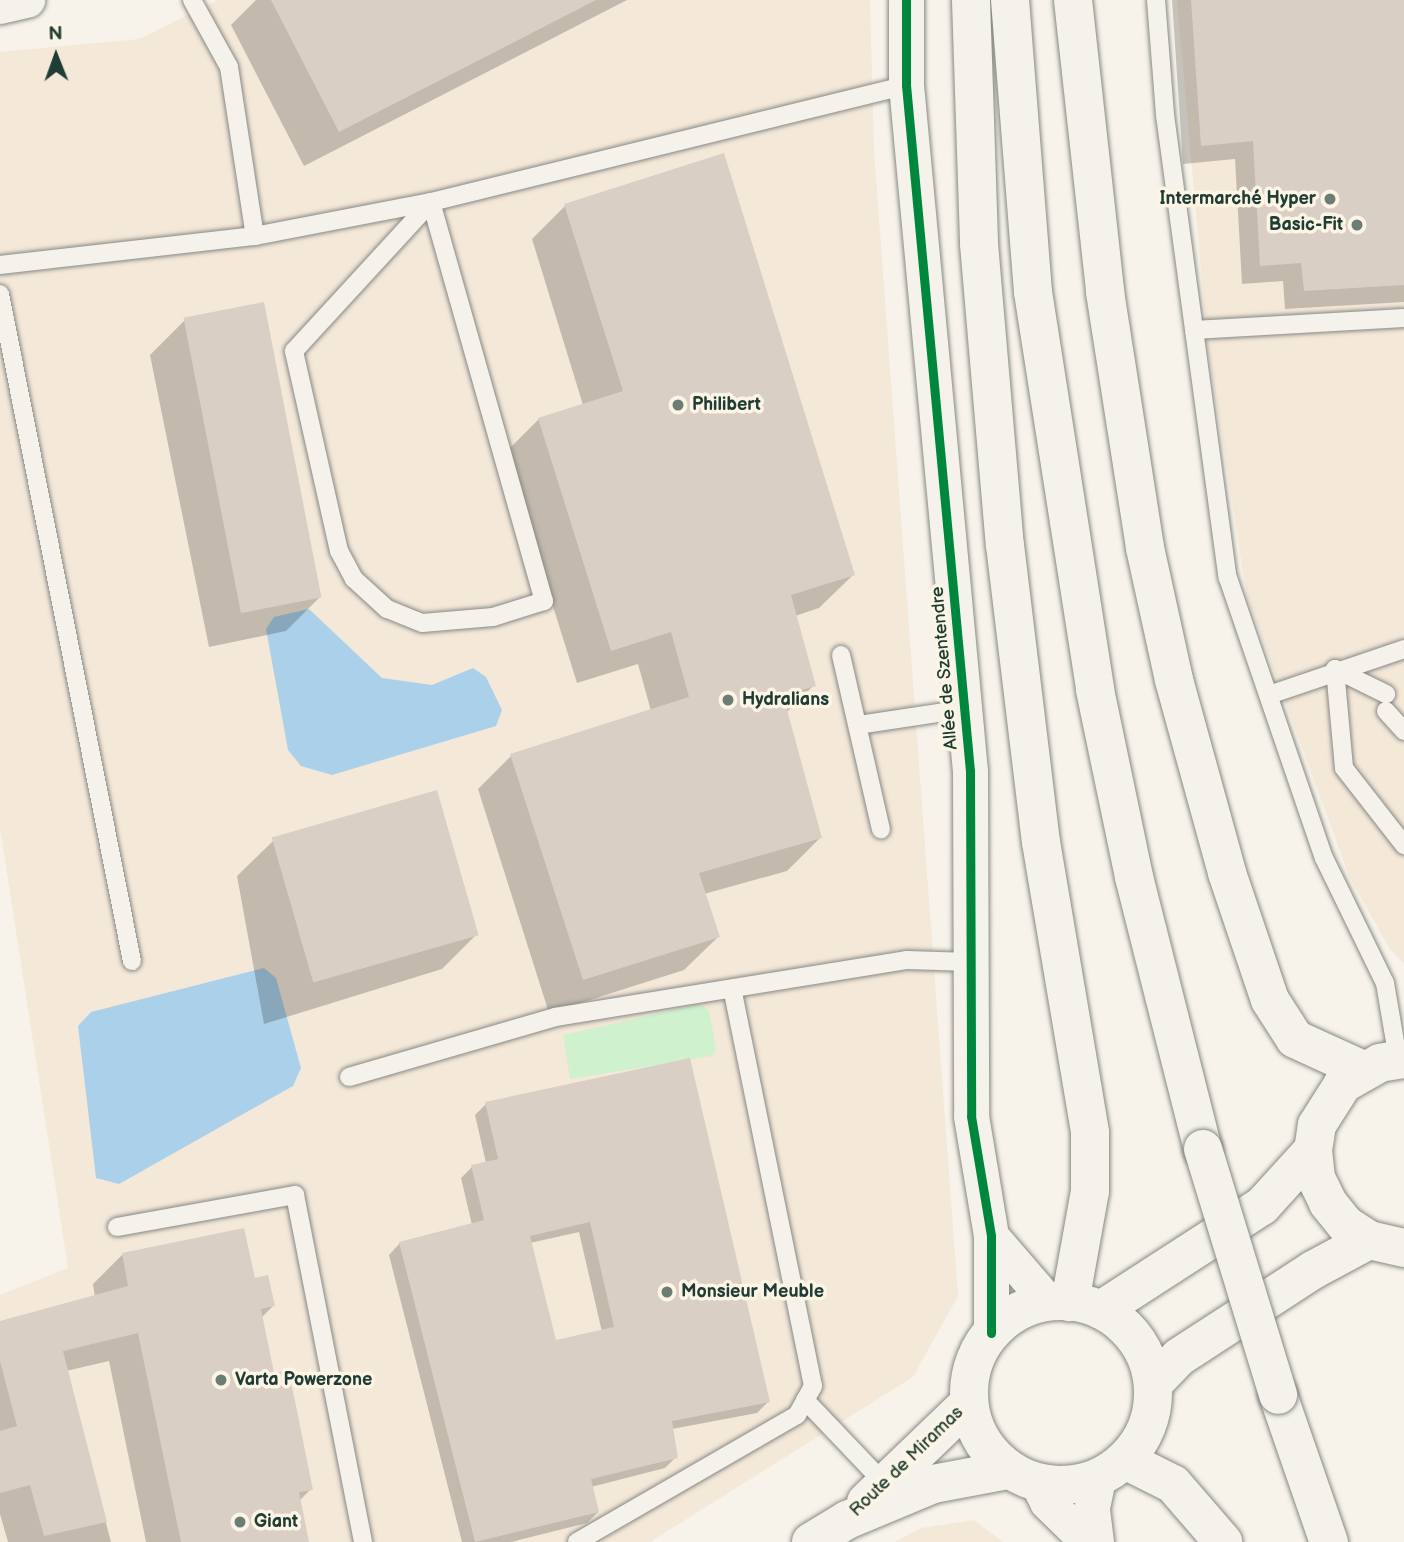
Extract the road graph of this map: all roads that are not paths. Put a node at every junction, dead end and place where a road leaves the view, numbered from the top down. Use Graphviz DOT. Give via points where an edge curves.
graph roads {
  1 [pos="27,0"];
  2 [pos="192,0"];
  3 [pos="906,0"];
  4 [pos="971,0"];
  5 [pos="1010,0"];
  6 [pos="1073,0"];
  7 [pos="1156,0"];
  8 [pos="0,6"];
  9 [pos="906,85"];
  10 [pos="431,202"];
  11 [pos="255,236"];
  12 [pos="0,265"];
  13 [pos="0,294"];
  14 [pos="1404,318"];
  15 [pos="1194,330"];
  16 [pos="1404,649"];
  17 [pos="841,655"];
  18 [pos="1335,669"];
  19 [pos="1269,695"];
  20 [pos="965,709"];
  21 [pos="858,725"];
  22 [pos="1404,731"];
  23 [pos="881,829"];
  24 [pos="1404,845"];
  25 [pos="132,961"];
  26 [pos="970,962"];
  27 [pos="732,989"];
  28 [pos="1388,1063"];
  29 [pos="349,1077"];
  30 [pos="1313,1150"];
  31 [pos="117,1227"];
  32 [pos="991,1236"];
  33 [pos="1387,1244"];
  34 [pos="1073,1305"];
  35 [pos="991,1333"];
  36 [pos="1153,1384"];
  37 [pos="805,1400"];
  38 [pos="969,1403"];
  39 [pos="1111,1469"];
  40 [pos="1022,1476"];
  41 [pos="885,1484"];
  42 [pos="847,1520"];
  43 [pos="363,1542"];
  44 [pos="577,1542"];
  45 [pos="811,1542"];
  46 [pos="1088,1542"];
  47 [pos="1096,1542"];
  48 [pos="1223,1542"];
  49 [pos="1329,1542"];
  1 -- 8 [label="street"];
  2 -- 11 [label="lane" via="229,67"];
  3 -- 9 [label="street, Allée de Szentendre"];
  4 -- 34 [label="main road" via="979,244 1005,545 1041,842 1090,1133 1090,1191"];
  5 -- 49 [label="main road, bridge" via="1033,292 1095,690 1140,903 1203,1149 1278,1395"];
  6 -- 28 [label="main road" via="1105,292 1145,548 1174,680 1227,873 1275,1009 1295,1039"];
  7 -- 15 [label="lane" via="1165,115"];
  9 -- 10 [label="lane"];
  9 -- 20 [label="street, Allée de Szentendre"];
  10 -- 10 [label="lane" via="294,351 339,551 354,579 387,609 422,623 493,617 544,601"];
  10 -- 11 [label="lane"];
  11 -- 12 [label="lane"];
  13 -- 25 [label="lane"];
  14 -- 15 [label="lane"];
  15 -- 19 [label="lane" via="1228,578"];
  16 -- 18 [label="lane"];
  17 -- 21 [label="lane"];
  18 -- 19 [label="lane"];
  18 -- 22 [label="lane" via="1386,703"];
  18 -- 24 [label="lane" via="1344,768"];
  19 -- 28 [label="lane" via="1324,858 1385,983"];
  20 -- 21 [label="lane"];
  20 -- 26 [label="street, Allée de Szentendre"];
  21 -- 23 [label="lane"];
  26 -- 27 [label="lane" via="907,960"];
  26 -- 32 [label="street, Allée de Szentendre" via="971,1116"];
  27 -- 29 [label="lane" via="555,1017"];
  27 -- 37 [label="lane" via="813,1386"];
  28 -- 30 [label="main road" via="1327,1104"];
  30 -- 33 [label="main road" via="1316,1178 1328,1203 1346,1225"];
  30 -- 34 [label="main road" via="1262,1206"];
  31 -- 43 [label="lane" via="295,1195"];
  32 -- 34 [label="street"];
  32 -- 35 [label="street, Allée de Szentendre"];
  33 -- 36 [label="main road" via="1313,1270 1179,1357"];
  34 -- 35 [label="main road" via="1007,1318"];
  34 -- 36 [label="main road" via="1139,1343"];
  35 -- 38 [label="main road" via="973,1366"];
  36 -- 39 [label="main road" via="1152,1412 1142,1438"];
  37 -- 41 [label="lane"];
  37 -- 44 [label="lane" via="797,1415"];
  38 -- 40 [label="main road" via="975,1429 989,1451"];
  38 -- 41 [label="main road, Route de Miramas"];
  39 -- 40 [label="main road" via="1068,1486"];
  39 -- 47 [label="street" via="1092,1507"];
  39 -- 48 [label="main road" via="1173,1484"];
  40 -- 42 [label="main road, Route de Miramas" via="933,1484"];
  40 -- 46 [label="street"];
  41 -- 42 [label="main road, Route de Miramas"];
  42 -- 45 [label="main road"];
}
